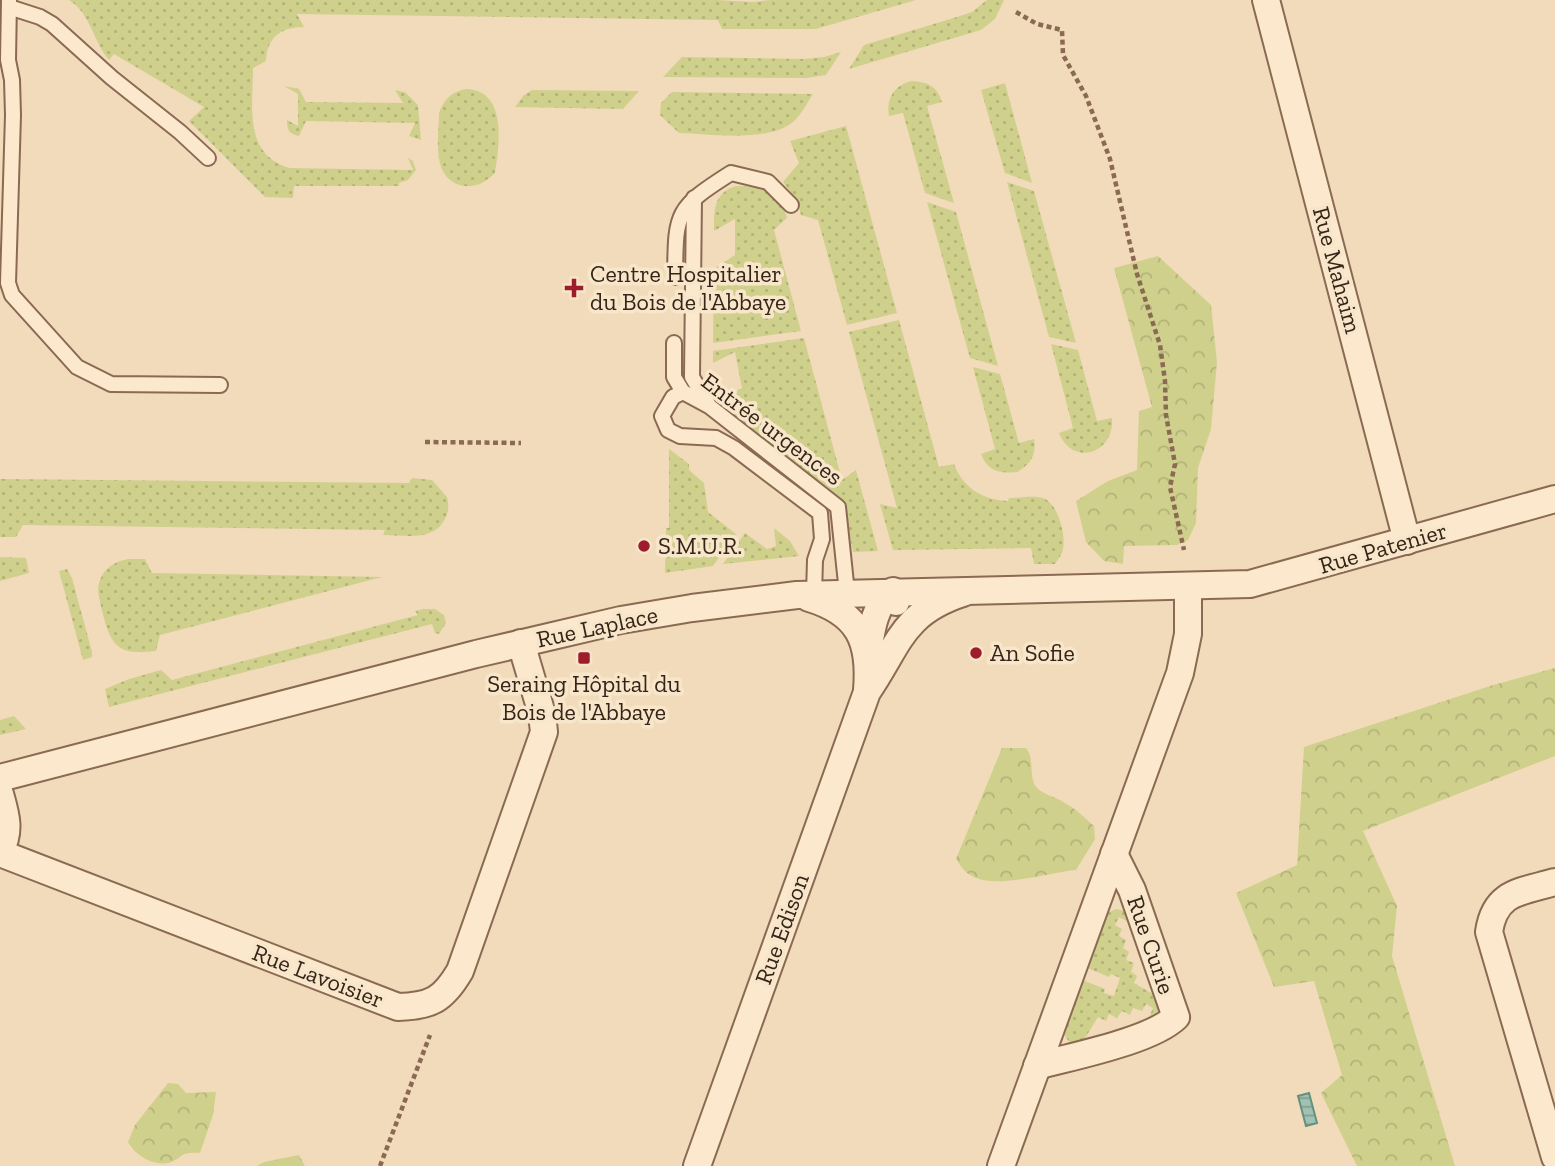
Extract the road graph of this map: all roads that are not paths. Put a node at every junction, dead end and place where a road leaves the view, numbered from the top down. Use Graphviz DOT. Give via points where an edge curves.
graph roads {
  1 [pos="1266,0"];
  2 [pos="9,4"];
  3 [pos="4,43"];
  4 [pos="208,158"];
  5 [pos="694,198"];
  6 [pos="791,205"];
  7 [pos="675,277"];
  8 [pos="674,343"];
  9 [pos="220,385"];
  10 [pos="683,392"];
  11 [pos="709,406"];
  12 [pos="1555,499"];
  13 [pos="1407,541"];
  14 [pos="1199,587"];
  15 [pos="976,589"];
  16 [pos="893,591"];
  17 [pos="847,593"];
  18 [pos="805,595"];
  19 [pos="521,643"];
  20 [pos="879,653"];
  21 [pos="0,778"];
  22 [pos="0,794"];
  23 [pos="0,852"];
  24 [pos="1114,854"];
  25 [pos="1555,882"];
  26 [pos="1037,1066"];
  27 [pos="1555,1157"];
  28 [pos="697,1166"];
  29 [pos="1001,1166"];
  1 -- 13 [label="street, Rue Mahaim"];
  2 -- 3 [label="lane"];
  2 -- 4 [label="lane" via="52,24"];
  3 -- 9 [label="lane" via="13,115 8,283 12,295 77,367 101,380 111,384"];
  5 -- 6 [label="lane" via="731,173 768,182"];
  5 -- 7 [label="lane" via="675,229"];
  5 -- 11 [label="lane" via="692,377"];
  8 -- 10 [label="lane, Entrée urgences" via="674,377"];
  10 -- 11 [label="lane, Entrée urgences"];
  10 -- 18 [label="lane" via="673,397 662,416 668,430 680,436 716,438 820,513 821,538"];
  11 -- 17 [label="lane, Entrée urgences" via="838,507"];
  12 -- 13 [label="street, Rue Patenier"];
  13 -- 14 [label="street, Rue Patenier" via="1273,580"];
  14 -- 15 [label="street, Rue Laplace"];
  14 -- 24 [label="street, Rue Curie" via="1180,673"];
  15 -- 16 [label="street, Rue Laplace"];
  15 -- 20 [label="street" via="923,613"];
  16 -- 17 [label="street, Rue Laplace"];
  16 -- 20 [label="street" via="874,620"];
  17 -- 18 [label="street, Rue Laplace"];
  18 -- 19 [label="street, Rue Laplace" via="621,620"];
  18 -- 20 [label="street, Rue Edison" via="850,619"];
  19 -- 21 [label="street, Rue Laplace"];
  19 -- 23 [label="street, Rue Lavoisier" via="544,732 460,971 436,1001 398,1007"];
  20 -- 28 [label="street, Rue Edison"];
  22 -- 23 [label="street" via="8,829"];
  24 -- 26 [label="street, Rue Curie"];
  24 -- 26 [label="street, Rue Curie" via="1132,890 1176,1017 1148,1034"];
  25 -- 27 [label="street" via="1503,899 1491,916 1489,932"];
  26 -- 29 [label="street, Rue Curie"];
}
